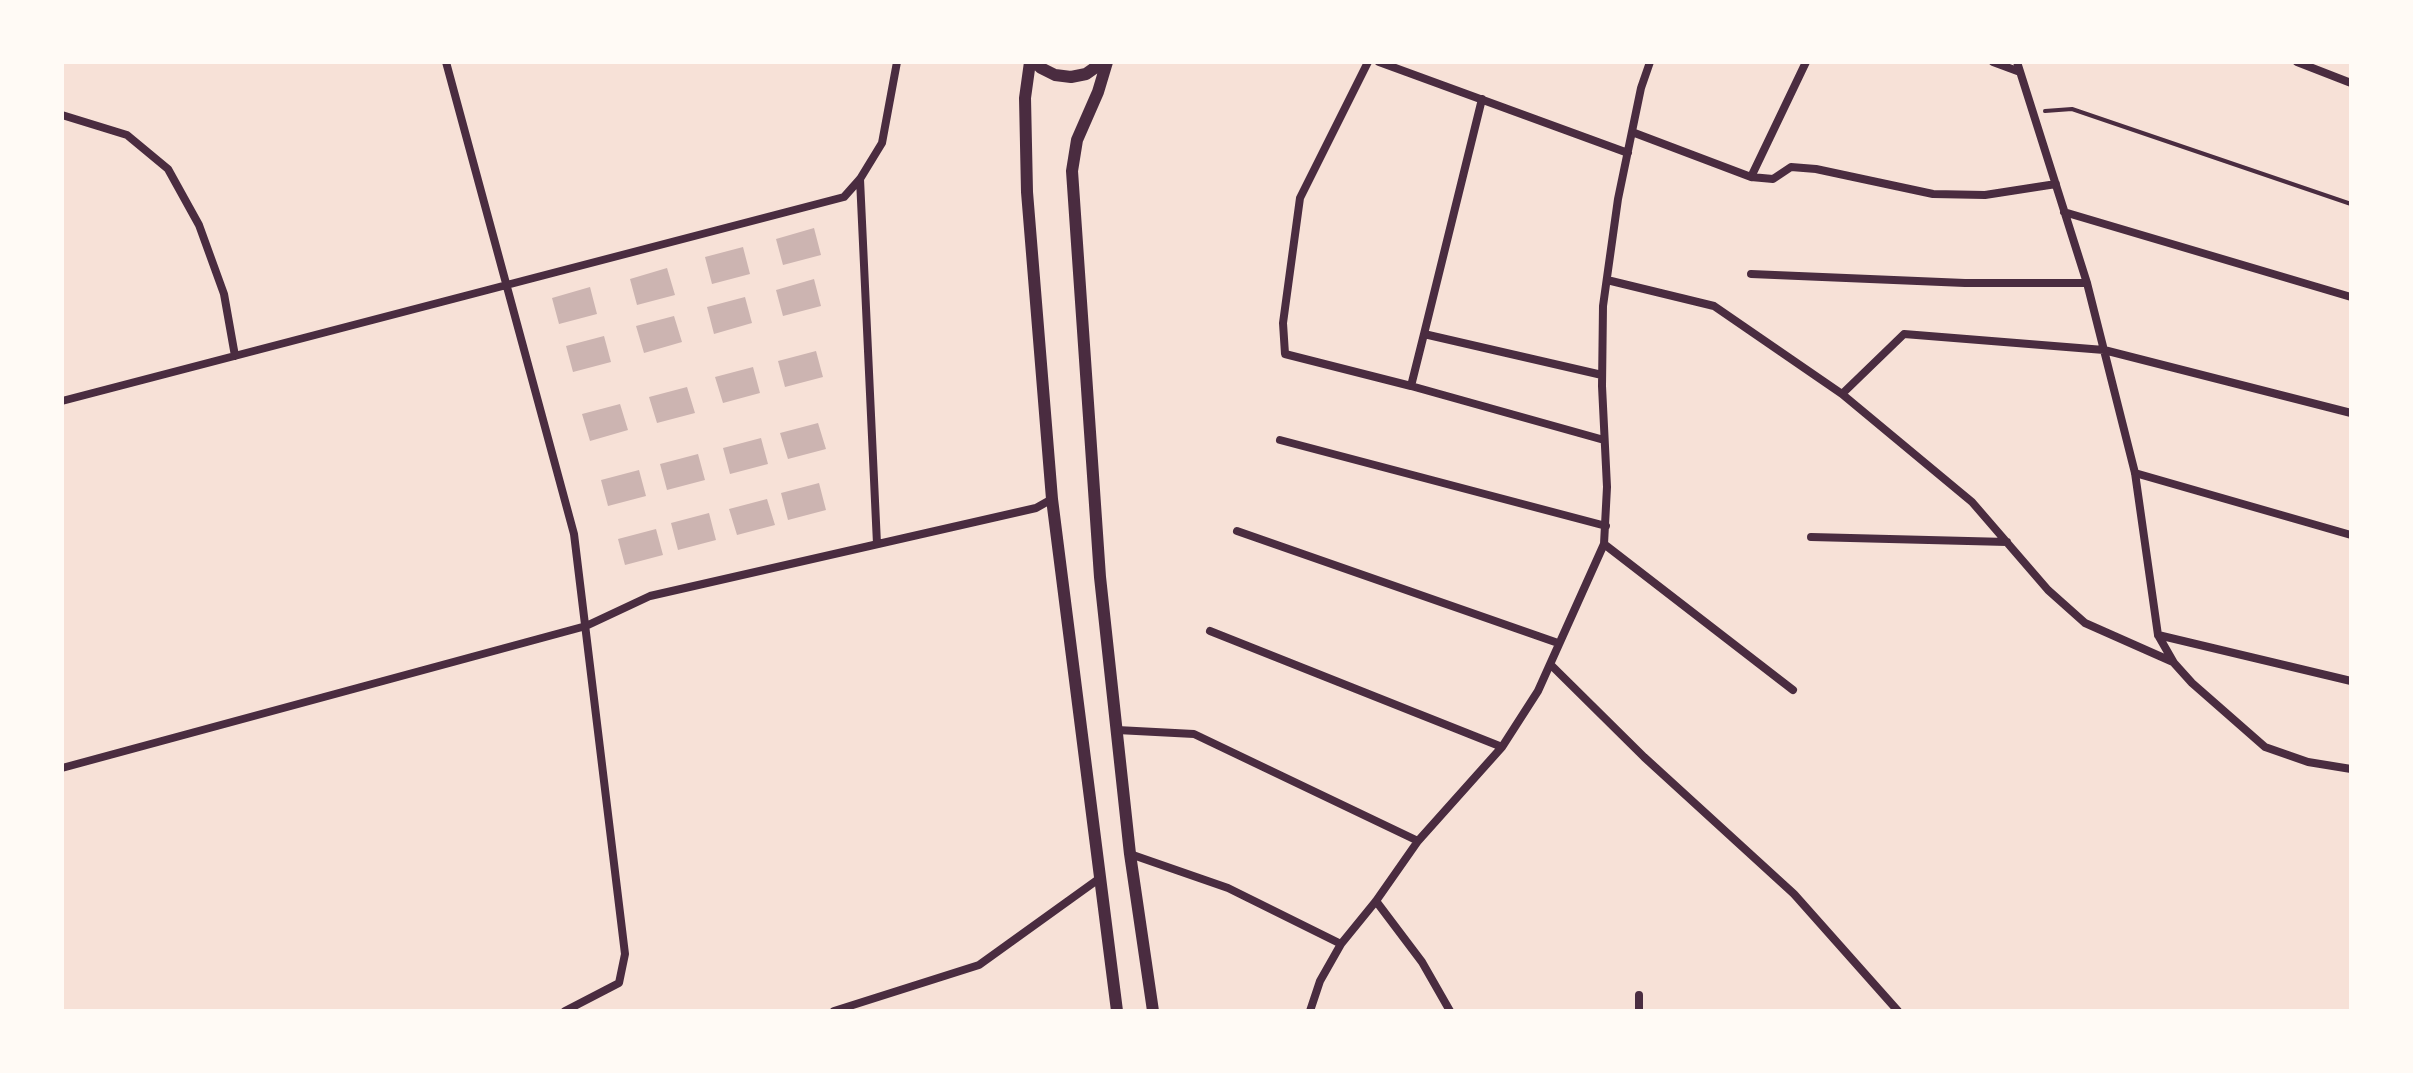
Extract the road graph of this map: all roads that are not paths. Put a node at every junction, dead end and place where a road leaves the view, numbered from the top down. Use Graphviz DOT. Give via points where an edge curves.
graph roads {
  1 [pos="446,62"];
  2 [pos="897,62"];
  3 [pos="1032,62"];
  4 [pos="1105,62"];
  5 [pos="1368,62"];
  6 [pos="1379,62"];
  7 [pos="1806,62"];
  8 [pos="1993,62"];
  9 [pos="2017,62"];
  10 [pos="2297,62"];
  11 [pos="1646,63"];
  12 [pos="2020,72"];
  13 [pos="2351,83"];
  14 [pos="1482,99"];
  15 [pos="62,115"];
  16 [pos="1632,132"];
  17 [pos="1628,153"];
  18 [pos="1751,177"];
  19 [pos="860,179"];
  20 [pos="2056,184"];
  21 [pos="2064,212"];
  22 [pos="1751,274"];
  23 [pos="1607,280"];
  24 [pos="2087,283"];
  25 [pos="505,285"];
  26 [pos="2351,297"];
  27 [pos="1424,334"];
  28 [pos="2104,350"];
  29 [pos="235,356"];
  30 [pos="1602,375"];
  31 [pos="1411,386"];
  32 [pos="1842,394"];
  33 [pos="62,401"];
  34 [pos="2351,413"];
  35 [pos="1280,440"];
  36 [pos="1604,440"];
  37 [pos="2135,473"];
  38 [pos="1052,499"];
  39 [pos="1606,526"];
  40 [pos="1237,531"];
  41 [pos="2351,535"];
  42 [pos="1811,537"];
  43 [pos="2007,542"];
  44 [pos="877,544"];
  45 [pos="1604,544"];
  46 [pos="586,626"];
  47 [pos="1210,631"];
  48 [pos="2158,635"];
  49 [pos="1558,643"];
  50 [pos="2174,663"];
  51 [pos="1551,665"];
  52 [pos="2351,681"];
  53 [pos="1793,690"];
  54 [pos="1117,730"];
  55 [pos="1502,747"];
  56 [pos="62,757"];
  57 [pos="63,768"];
  58 [pos="2351,769"];
  59 [pos="1418,841"];
  60 [pos="1130,854"];
  61 [pos="1100,878"];
  62 [pos="1376,901"];
  63 [pos="1341,944"];
  64 [pos="1639,995"];
  65 [pos="565,1011"];
  66 [pos="834,1011"];
  67 [pos="1117,1011"];
  68 [pos="1153,1011"];
  69 [pos="1310,1011"];
  70 [pos="1450,1011"];
  71 [pos="1639,1011"];
  72 [pos="1898,1011"];
  1 -- 25 [label="street"];
  2 -- 19 [label="street" via="882,143"];
  3 -- 4 [label="main road" via="1071,77"];
  3 -- 38 [label="main road" via="1025,98 1027,192"];
  4 -- 54 [label="main road" via="1077,140 1072,171 1100,577"];
  5 -- 31 [label="street" via="1300,198 1283,323 1285,354"];
  6 -- 14 [label="street"];
  7 -- 18 [label="street"];
  8 -- 12 [label="street"];
  9 -- 12 [label="street"];
  10 -- 13 [label="street"];
  11 -- 16 [label="street"];
  12 -- 20 [label="street"];
  14 -- 17 [label="street"];
  14 -- 27 [label="street"];
  15 -- 29 [label="street" via="127,135 168,169 199,225 219,280"];
  16 -- 17 [label="street"];
  16 -- 18 [label="street"];
  17 -- 23 [label="street"];
  18 -- 20 [label="street" via="1773,179 1791,167 1816,169 1933,194 1985,195"];
  19 -- 25 [label="street" via="844,197"];
  19 -- 44 [label="street"];
  20 -- 21 [label="street"];
  21 -- 24 [label="street"];
  21 -- 26 [label="street"];
  22 -- 24 [label="street"];
  23 -- 30 [label="street"];
  23 -- 32 [label="street" via="1714,306"];
  24 -- 28 [label="street"];
  25 -- 29 [label="street"];
  25 -- 46 [label="street" via="574,534"];
  27 -- 30 [label="street"];
  27 -- 31 [label="street"];
  28 -- 32 [label="street" via="1904,334"];
  28 -- 34 [label="street"];
  28 -- 37 [label="street"];
  29 -- 33 [label="street"];
  30 -- 36 [label="street"];
  31 -- 36 [label="street"];
  32 -- 43 [label="street" via="1972,502"];
  35 -- 39 [label="street"];
  36 -- 39 [label="street"];
  37 -- 41 [label="street"];
  37 -- 48 [label="street"];
  38 -- 44 [label="street" via="1036,508"];
  38 -- 61 [label="main road"];
  39 -- 45 [label="street"];
  40 -- 49 [label="street"];
  42 -- 43 [label="street"];
  43 -- 50 [label="street" via="2085,623"];
  44 -- 46 [label="street" via="650,596"];
  45 -- 49 [label="street"];
  45 -- 53 [label="street"];
  46 -- 57 [label="street"];
  46 -- 65 [label="street" via="625,954 619,983"];
  47 -- 55 [label="street"];
  48 -- 50 [label="street"];
  48 -- 52 [label="street"];
  49 -- 51 [label="street"];
  50 -- 58 [label="street" via="2265,747"];
  51 -- 55 [label="street"];
  51 -- 72 [label="street" via="1794,894"];
  54 -- 59 [label="street" via="1194,734"];
  54 -- 60 [label="main road"];
  55 -- 59 [label="street"];
  56 -- 57 [label="street"];
  59 -- 62 [label="street"];
  60 -- 63 [label="street" via="1228,888"];
  60 -- 68 [label="main road"];
  61 -- 66 [label="street" via="979,965"];
  61 -- 67 [label="main road"];
  62 -- 63 [label="street"];
  62 -- 70 [label="street" via="1422,962"];
  63 -- 69 [label="street"];
  64 -- 71 [label="street"];
}
